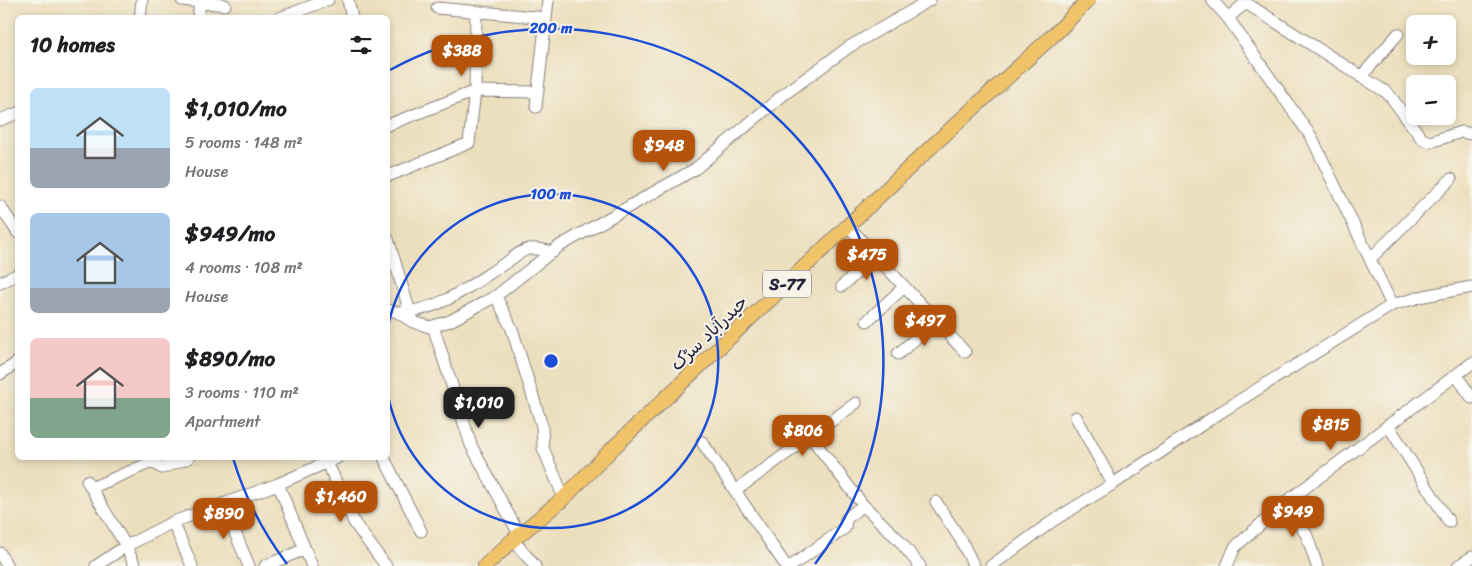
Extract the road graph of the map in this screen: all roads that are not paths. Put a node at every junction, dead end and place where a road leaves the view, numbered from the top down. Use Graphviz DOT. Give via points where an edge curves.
graph roads {
  1 [pos="142,0"];
  2 [pos="182,0"];
  3 [pos="328,0"];
  4 [pos="348,0"];
  5 [pos="548,0"];
  6 [pos="930,0"];
  7 [pos="1088,0"];
  8 [pos="1212,0"];
  9 [pos="200,2"];
  10 [pos="225,5"];
  11 [pos="437,8"];
  12 [pos="476,12"];
  13 [pos="140,15"];
  14 [pos="198,15"];
  15 [pos="287,15"];
  16 [pos="351,15"];
  17 [pos="546,18"];
  18 [pos="1228,18"];
  19 [pos="1398,34"];
  20 [pos="1361,77"];
  21 [pos="475,90"];
  22 [pos="538,92"];
  23 [pos="536,107"];
  24 [pos="15,114"];
  25 [pos="0,120"];
  26 [pos="390,123"];
  27 [pos="1472,134"];
  28 [pos="390,175"];
  29 [pos="1451,179"];
  30 [pos="0,206"];
  31 [pos="848,226"];
  32 [pos="15,228"];
  33 [pos="390,246"];
  34 [pos="553,252"];
  35 [pos="876,256"];
  36 [pos="1370,259"];
  37 [pos="15,276"];
  38 [pos="0,283"];
  39 [pos="842,286"];
  40 [pos="904,287"];
  41 [pos="1472,287"];
  42 [pos="496,296"];
  43 [pos="1392,305"];
  44 [pos="392,311"];
  45 [pos="411,317"];
  46 [pos="867,321"];
  47 [pos="936,321"];
  48 [pos="433,326"];
  49 [pos="965,352"];
  50 [pos="898,354"];
  51 [pos="1472,363"];
  52 [pos="15,364"];
  53 [pos="0,374"];
  54 [pos="1456,374"];
  55 [pos="1472,398"];
  56 [pos="856,403"];
  57 [pos="1076,417"];
  58 [pos="1388,425"];
  59 [pos="810,436"];
  60 [pos="702,442"];
  61 [pos="183,460"];
  62 [pos="332,460"];
  63 [pos="385,460"];
  64 [pos="278,484"];
  65 [pos="1113,484"];
  66 [pos="735,491"];
  67 [pos="564,498"];
  68 [pos="936,502"];
  69 [pos="1286,502"];
  70 [pos="223,504"];
  71 [pos="863,505"];
  72 [pos="173,522"];
  73 [pos="1449,522"];
  74 [pos="421,531"];
  75 [pos="516,537"];
  76 [pos="126,546"];
  77 [pos="305,549"];
  78 [pos="0,553"];
  79 [pos="1472,557"];
  80 [pos="7,566"];
  81 [pos="96,566"];
  82 [pos="135,566"];
  83 [pos="192,566"];
  84 [pos="249,566"];
  85 [pos="265,566"];
  86 [pos="312,566"];
  87 [pos="386,566"];
  88 [pos="486,566"];
  89 [pos="535,566"];
  90 [pos="786,566"];
  91 [pos="791,566"];
  92 [pos="920,566"];
  93 [pos="974,566"];
  94 [pos="991,566"];
  95 [pos="1227,566"];
  96 [pos="1317,566"];
  97 [pos="1458,566"];
  1 -- 13 [label="street"];
  2 -- 9 [label="street"];
  3 -- 15 [label="street"];
  4 -- 16 [label="street"];
  5 -- 17 [label="street"];
  6 -- 34 [label="street" via="827,63 783,95 695,169"];
  7 -- 31 [label="main road, حیدرآباد سڑک / S-77"];
  8 -- 18 [label="street"];
  9 -- 10 [label="street"];
  9 -- 14 [label="street"];
  11 -- 12 [label="street"];
  12 -- 17 [label="street"];
  12 -- 21 [label="street"];
  17 -- 22 [label="street"];
  18 -- 20 [label="street" via="1243,5 1249,5"];
  18 -- 36 [label="street" via="1312,138"];
  19 -- 20 [label="street"];
  20 -- 27 [label="street" via="1391,97 1422,140 1430,142 1461,132"];
  21 -- 22 [label="street"];
  21 -- 26 [label="street"];
  21 -- 28 [label="street" via="469,143"];
  22 -- 23 [label="street"];
  24 -- 25 [label="street"];
  29 -- 36 [label="street"];
  30 -- 32 [label="street"];
  31 -- 35 [label="street"];
  31 -- 67 [label="main road, حیدرآباد سڑک / S-77"];
  33 -- 45 [label="street"];
  34 -- 42 [label="street"];
  34 -- 45 [label="street" via="528,249 468,288"];
  35 -- 39 [label="street"];
  35 -- 40 [label="street"];
  36 -- 43 [label="street"];
  37 -- 38 [label="street"];
  40 -- 46 [label="street"];
  40 -- 47 [label="street"];
  41 -- 43 [label="street"];
  42 -- 48 [label="street" via="450,321"];
  42 -- 67 [label="street" via="512,329 542,426 544,448"];
  43 -- 65 [label="street"];
  44 -- 45 [label="street"];
  45 -- 48 [label="street"];
  47 -- 49 [label="street"];
  47 -- 50 [label="street"];
  48 -- 75 [label="street" via="471,445"];
  51 -- 54 [label="street"];
  52 -- 53 [label="street"];
  54 -- 55 [label="street"];
  54 -- 58 [label="street"];
  56 -- 59 [label="street"];
  57 -- 65 [label="street"];
  58 -- 69 [label="street"];
  58 -- 73 [label="street"];
  59 -- 66 [label="street"];
  59 -- 71 [label="street"];
  60 -- 66 [label="street"];
  61 -- 76 [label="street" via="162,468 152,462 89,485"];
  62 -- 64 [label="street"];
  62 -- 87 [label="street" via="355,524"];
  63 -- 74 [label="street"];
  64 -- 70 [label="street"];
  64 -- 77 [label="street"];
  65 -- 94 [label="street" via="1054,520"];
  66 -- 90 [label="street"];
  67 -- 75 [label="main road, حیدرآباد سڑک / S-77"];
  68 -- 93 [label="street"];
  69 -- 95 [label="street" via="1235,547"];
  69 -- 96 [label="street" via="1307,536"];
  70 -- 72 [label="street"];
  70 -- 84 [label="street"];
  71 -- 91 [label="street" via="846,519 845,528"];
  71 -- 92 [label="street"];
  72 -- 76 [label="street"];
  72 -- 83 [label="street"];
  75 -- 88 [label="main road, حیدرآباد سڑک / S-77"];
  75 -- 89 [label="street"];
  76 -- 81 [label="street"];
  76 -- 82 [label="street"];
  77 -- 85 [label="street"];
  77 -- 86 [label="street"];
  78 -- 80 [label="street"];
  79 -- 97 [label="street"];
}
